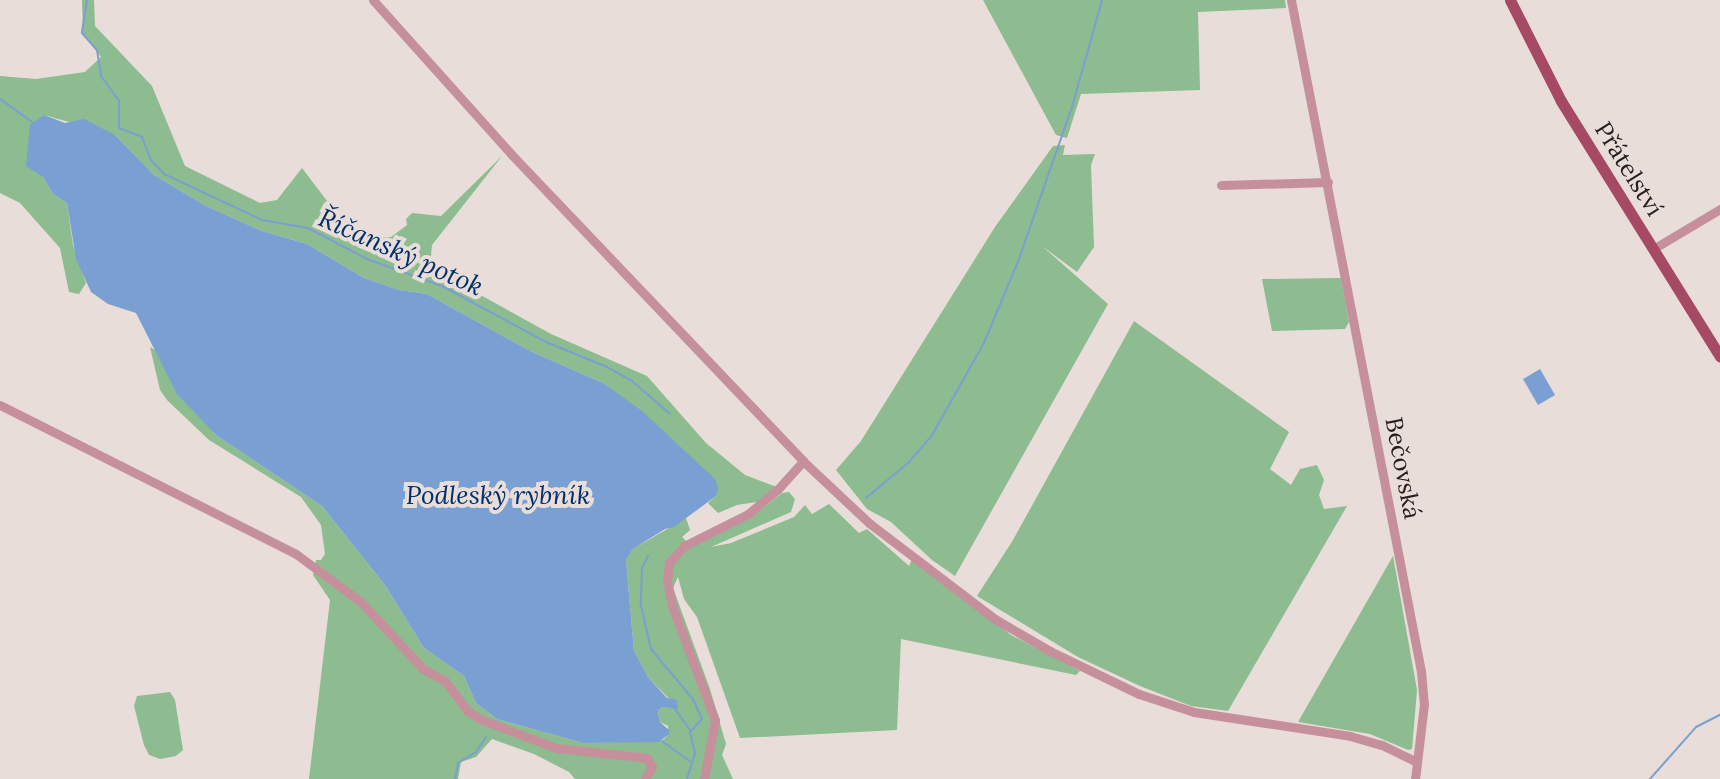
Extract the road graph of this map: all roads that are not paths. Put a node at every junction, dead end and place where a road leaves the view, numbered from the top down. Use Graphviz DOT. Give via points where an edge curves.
graph roads {
  1 [pos="373,0"];
  2 [pos="1291,0"];
  3 [pos="1510,0"];
  4 [pos="1328,182"];
  5 [pos="1221,185"];
  6 [pos="1720,209"];
  7 [pos="1653,249"];
  8 [pos="1720,356"];
  9 [pos="0,405"];
  10 [pos="803,461"];
  11 [pos="1417,762"];
  12 [pos="645,779"];
  13 [pos="704,779"];
  14 [pos="1415,779"];
  1 -- 10 [label="street" via="512,155"];
  2 -- 4 [label="street, Bečovská"];
  3 -- 7 [label="main road, Přátelství" via="1561,101"];
  4 -- 5 [label="street"];
  4 -- 11 [label="street, Bečovská" via="1421,671 1424,704"];
  6 -- 7 [label="street"];
  7 -- 8 [label="main road, Přátelství"];
  9 -- 12 [label="street" via="296,554 361,602 423,669 452,687 480,719 556,748 647,758 652,767"];
  10 -- 11 [label="street" via="869,523 995,619 1050,651 1139,694 1194,712 1350,736"];
  10 -- 13 [label="street" via="748,514 684,546 669,563 673,609 715,720"];
  11 -- 14 [label="street, Bečovská"];
}
